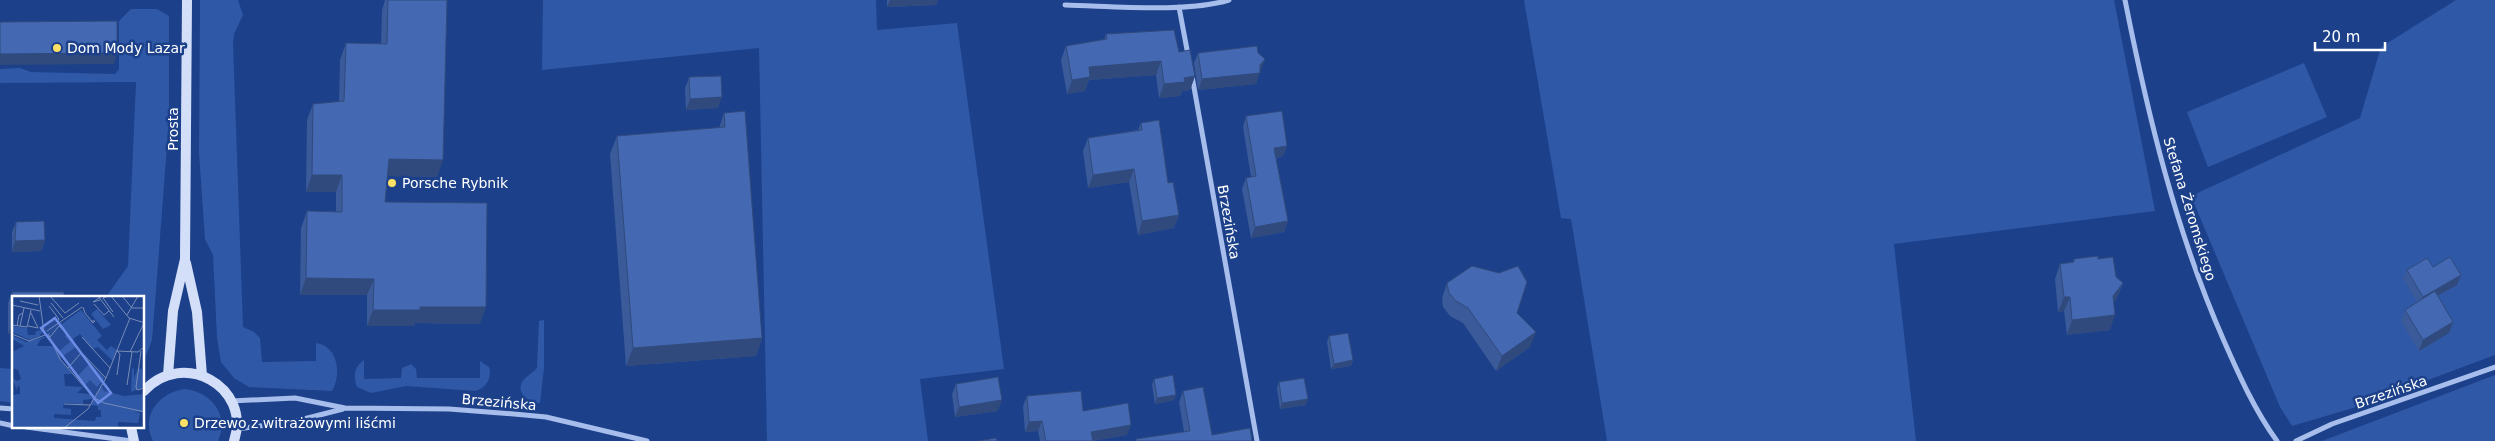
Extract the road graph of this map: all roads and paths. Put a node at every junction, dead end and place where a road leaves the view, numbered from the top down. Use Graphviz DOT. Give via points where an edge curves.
graph roads {
  1 [pos="187,0"];
  2 [pos="1229,0"];
  3 [pos="2124,0"];
  4 [pos="1065,5"];
  5 [pos="1179,7"];
  6 [pos="185,259"];
  7 [pos="2495,367"];
  8 [pos="168,375"];
  9 [pos="202,376"];
  10 [pos="145,390"];
  11 [pos="231,401"];
  12 [pos="346,408"];
  13 [pos="34,428"];
  14 [pos="131,428"];
  15 [pos="236,429"];
  16 [pos="133,441"];
  17 [pos="234,441"];
  18 [pos="647,441"];
  19 [pos="1256,441"];
  20 [pos="2277,441"];
  21 [pos="2296,441"];
  1 -- 6 [label="main road, Prosta"];
  2 -- 5 [label="street"];
  3 -- 20 [label="street, Stefana Żeromskiego" via="2143,94 2193,266 2231,356 2267,428"];
  4 -- 5 [label="street"];
  5 -- 19 [label="street, Brzezińska"];
  6 -- 8 [label="main road, Prosta" via="173,311"];
  6 -- 9 [label="main road, Prosta" via="197,312"];
  7 -- 21 [label="street, Brzezińska" via="2332,424"];
  8 -- 9 [label="main road" via="185,372"];
  8 -- 10 [label="main road" via="154,381"];
  9 -- 11 [label="main road" via="222,388"];
  11 -- 12 [label="street, Brzezińska" via="295,398"];
  11 -- 15 [label="main road"];
  12 -- 15 [label="street, Brzezińska" via="296,421"];
  12 -- 18 [label="street, Brzezińska" via="448,409 546,417"];
  13 -- 16 [label="street"];
  14 -- 16 [label="main road"];
  15 -- 17 [label="main road"];
}
